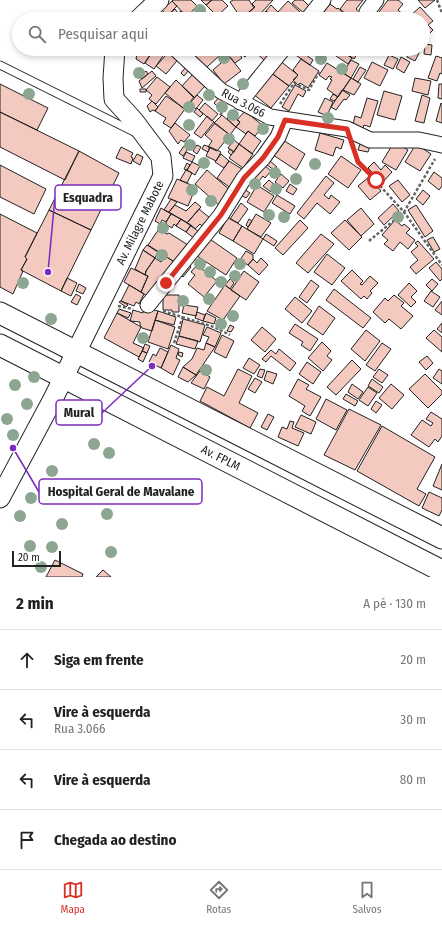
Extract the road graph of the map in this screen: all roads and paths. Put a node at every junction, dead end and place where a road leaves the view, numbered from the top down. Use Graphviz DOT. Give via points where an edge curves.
graph roads {
  1 [pos="158,0"];
  2 [pos="323,0"];
  3 [pos="437,0"];
  4 [pos="147,12"];
  5 [pos="314,12"];
  6 [pos="442,13"];
  7 [pos="115,56"];
  8 [pos="184,56"];
  9 [pos="277,56"];
  10 [pos="0,65"];
  11 [pos="319,72"];
  12 [pos="240,102"];
  13 [pos="270,117"];
  14 [pos="285,120"];
  15 [pos="347,129"];
  16 [pos="148,139"];
  17 [pos="442,145"];
  18 [pos="404,212"];
  19 [pos="369,241"];
  20 [pos="442,265"];
  21 [pos="148,305"];
  22 [pos="0,313"];
  23 [pos="230,335"];
  24 [pos="174,343"];
  25 [pos="0,345"];
  26 [pos="76,351"];
  27 [pos="64,376"];
  28 [pos="0,498"];
  29 [pos="442,538"];
  30 [pos="442,571"];
  1 -- 4 [label="street"];
  2 -- 5 [label="street"];
  3 -- 6 [label="path"];
  7 -- 16 [label="street, Av. Milagre Mabote" via="114,99"];
  8 -- 12 [label="street, Rua 3.066" via="221,91"];
  9 -- 12 [label="street"];
  10 -- 16 [label="lane"];
  11 -- 13 [label="path" via="309,90 294,83"];
  12 -- 13 [label="street, Rua 3.066"];
  13 -- 14 [label="street, Rua 3.066"];
  14 -- 15 [label="street, Rua 3.066"];
  14 -- 21 [label="street" via="278,137 244,178 221,215"];
  15 -- 17 [label="street, Rua 3.066" via="370,140 419,140"];
  15 -- 18 [label="path" via="358,162"];
  16 -- 26 [label="street, Av. Milagre Mabote" via="161,157 163,176"];
  17 -- 18 [label="path" via="432,167"];
  18 -- 19 [label="path"];
  18 -- 20 [label="path"];
  22 -- 26 [label="main road"];
  23 -- 24 [label="path" via="183,316"];
  25 -- 27 [label="main road, Av. FPLM"];
  26 -- 27 [label="street, Av. Milagre Mabote"];
  26 -- 29 [label="main road"];
  27 -- 28 [label="street, Av. Milagre Mabote"];
  27 -- 30 [label="main road, Av. FPLM"];
}
